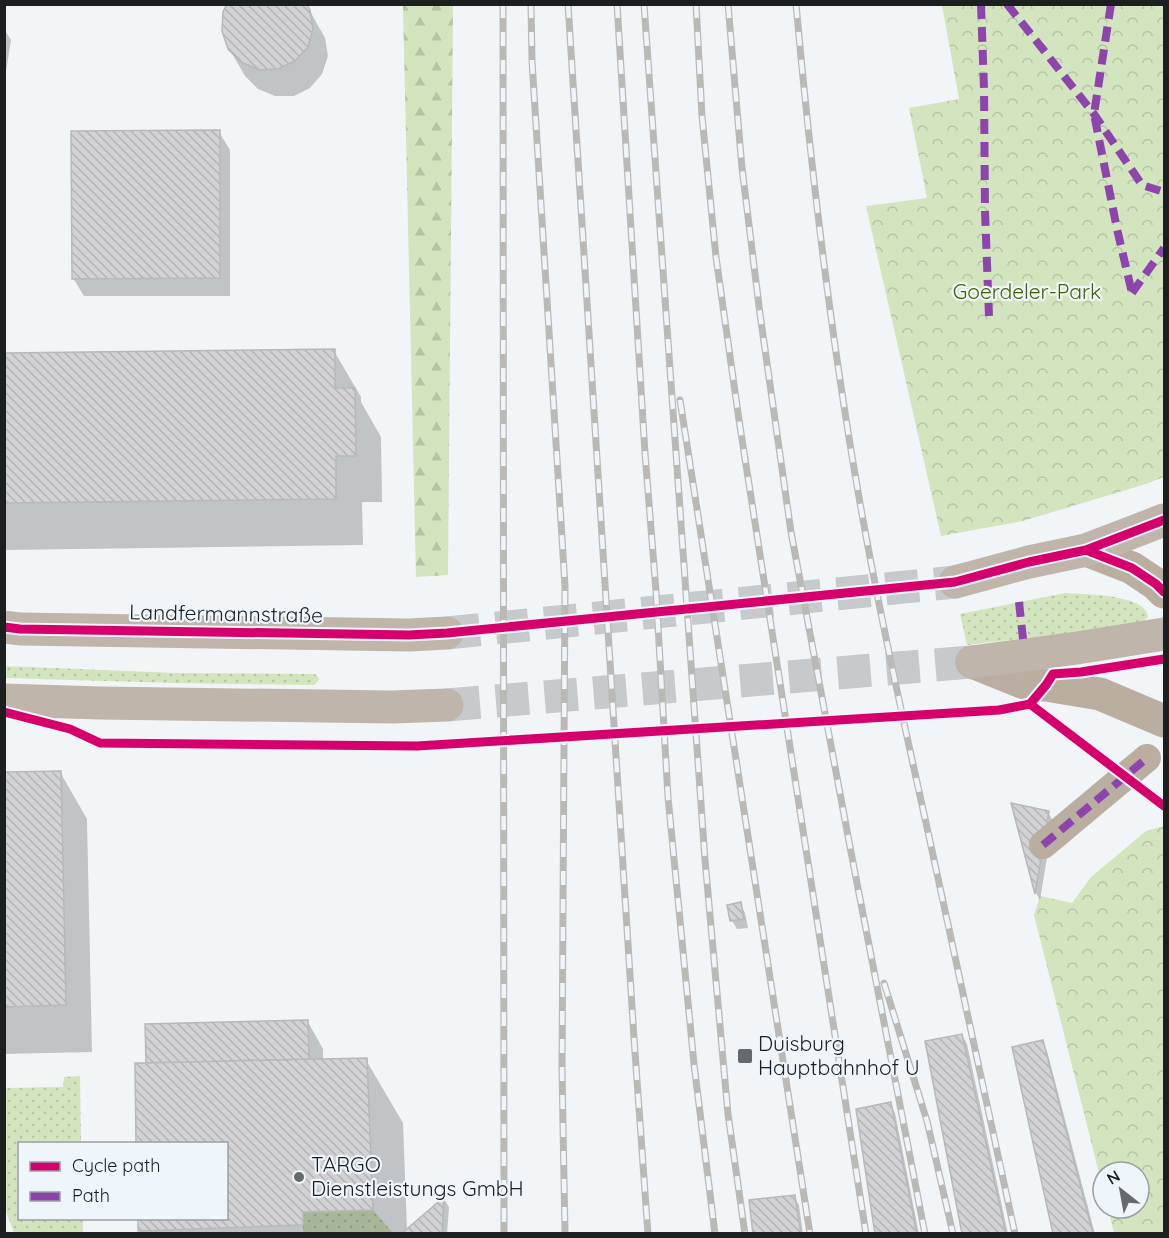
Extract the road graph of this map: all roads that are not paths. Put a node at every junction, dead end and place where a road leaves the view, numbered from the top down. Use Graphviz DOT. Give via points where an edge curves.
graph roads {
  1 [pos="1164,520"];
  2 [pos="1086,550"];
  3 [pos="955,582"];
  4 [pos="1164,592"];
  5 [pos="4,627"];
  6 [pos="447,633"];
  7 [pos="1164,634"];
  8 [pos="972,662"];
  9 [pos="4,700"];
  10 [pos="447,705"];
  11 [pos="1164,721"];
  12 [pos="1147,758"];
  13 [pos="1043,845"];
  1 -- 2 [label="main road"];
  2 -- 3 [label="main road"];
  2 -- 4 [label="street" via="1132,568"];
  5 -- 6 [label="main road, Landfermannstraße" via="409,636"];
  7 -- 8 [label="main road"];
  8 -- 11 [label="street" via="1027,684 1100,694"];
  9 -- 10 [label="main road"];
  12 -- 13 [label="street"];
}
